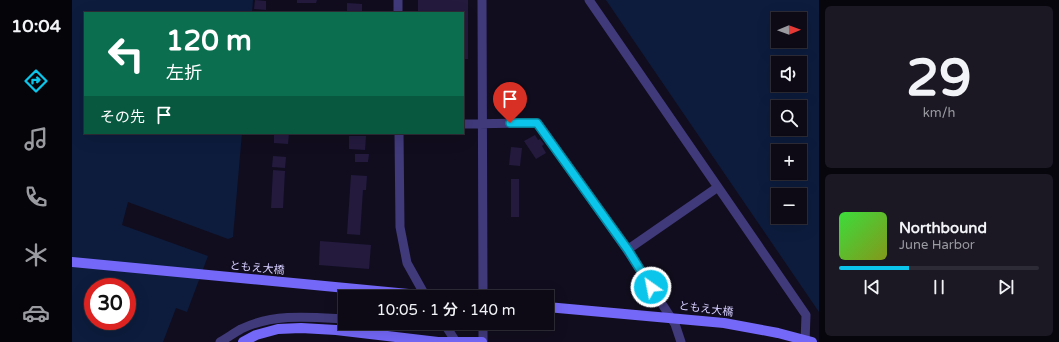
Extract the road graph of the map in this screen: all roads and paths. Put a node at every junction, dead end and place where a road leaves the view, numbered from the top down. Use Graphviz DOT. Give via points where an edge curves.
graph roads {
  1 [pos="398,0"];
  2 [pos="482,0"];
  3 [pos="589,0"];
  4 [pos="398,12"];
  5 [pos="464,124"];
  6 [pos="482,124"];
  7 [pos="399,134"];
  8 [pos="718,187"];
  9 [pos="628,250"];
  10 [pos="72,262"];
  11 [pos="366,290"];
  12 [pos="421,290"];
  13 [pos="483,290"];
  14 [pos="554,308"];
  15 [pos="338,319"];
  16 [pos="448,330"];
  17 [pos="483,330"];
  18 [pos="220,342"];
  19 [pos="244,342"];
  20 [pos="438,342"];
  21 [pos="456,342"];
  22 [pos="483,342"];
  23 [pos="681,342"];
  24 [pos="805,342"];
  25 [pos="812,342"];
  1 -- 4 [label="street"];
  2 -- 6 [label="street"];
  3 -- 8 [label="street"];
  5 -- 6 [label="street"];
  6 -- 9 [label="street" via="537,123"];
  6 -- 13 [label="street"];
  7 -- 12 [label="street" via="400,227 407,263"];
  8 -- 9 [label="street"];
  8 -- 24 [label="street" via="806,314"];
  9 -- 23 [label="street" via="675,324"];
  10 -- 11 [label="street, ともえ大橋, bridge"];
  14 -- 25 [label="street, ともえ大橋, bridge" via="724,323"];
  15 -- 18 [label="street" via="297,316 271,319 242,328"];
  16 -- 21 [label="street"];
  17 -- 22 [label="street"];
  19 -- 20 [label="street" via="256,335 278,329 300,328"];
  20 -- 21 [label="street"];
  21 -- 22 [label="street"];
}
